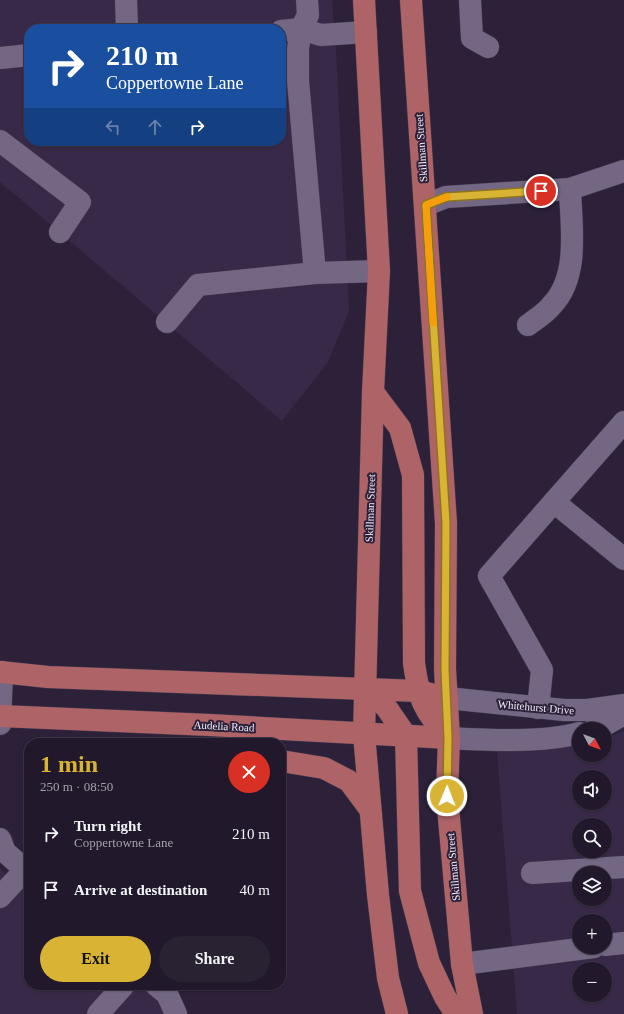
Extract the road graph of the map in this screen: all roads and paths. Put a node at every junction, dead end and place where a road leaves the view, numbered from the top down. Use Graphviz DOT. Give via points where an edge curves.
graph roads {
  1 [pos="126,0"];
  2 [pos="307,0"];
  3 [pos="364,0"];
  4 [pos="411,0"];
  5 [pos="470,0"];
  6 [pos="127,24"];
  7 [pos="291,30"];
  8 [pos="366,32"];
  9 [pos="488,47"];
  10 [pos="24,56"];
  11 [pos="0,58"];
  12 [pos="0,141"];
  13 [pos="624,171"];
  14 [pos="570,188"];
  15 [pos="426,205"];
  16 [pos="60,232"];
  17 [pos="379,271"];
  18 [pos="314,273"];
  19 [pos="167,322"];
  20 [pos="528,325"];
  21 [pos="373,392"];
  22 [pos="624,422"];
  23 [pos="554,502"];
  24 [pos="624,559"];
  25 [pos="1,672"];
  26 [pos="365,689"];
  27 [pos="418,691"];
  28 [pos="447,698"];
  29 [pos="624,704"];
  30 [pos="538,708"];
  31 [pos="624,714"];
  32 [pos="0,716"];
  33 [pos="611,722"];
  34 [pos="0,724"];
  35 [pos="210,725"];
  36 [pos="364,734"];
  37 [pos="572,735"];
  38 [pos="406,736"];
  39 [pos="224,738"];
  40 [pos="448,738"];
  41 [pos="286,762"];
  42 [pos="370,808"];
  43 [pos="0,839"];
  44 [pos="624,867"];
  45 [pos="24,869"];
  46 [pos="532,873"];
  47 [pos="24,875"];
  48 [pos="0,897"];
  49 [pos="624,943"];
  50 [pos="612,945"];
  51 [pos="572,950"];
  52 [pos="462,964"];
  53 [pos="120,990"];
  54 [pos="162,990"];
  55 [pos="98,1014"];
  56 [pos="176,1014"];
  57 [pos="397,1014"];
  58 [pos="456,1014"];
  59 [pos="472,1014"];
  1 -- 6 [label="street"];
  2 -- 7 [label="street" via="308,15"];
  3 -- 8 [label="main road, Skillman Street"];
  4 -- 15 [label="main road, Skillman Street"];
  5 -- 9 [label="street" via="472,38"];
  7 -- 8 [label="street" via="321,34"];
  7 -- 18 [label="street" via="298,49 298,81"];
  8 -- 17 [label="main road, Skillman Street"];
  10 -- 11 [label="street"];
  12 -- 16 [label="street" via="80,202"];
  13 -- 14 [label="street"];
  14 -- 15 [label="street" via="446,197"];
  14 -- 20 [label="street" via="572,254 567,281 553,305"];
  15 -- 28 [label="main road, Skillman Street" via="446,523"];
  17 -- 18 [label="street"];
  17 -- 21 [label="main road, Skillman Street"];
  18 -- 19 [label="street" via="198,285"];
  21 -- 26 [label="main road, Skillman Street"];
  21 -- 27 [label="main road" via="400,428 413,475 414,663"];
  22 -- 23 [label="street"];
  23 -- 24 [label="street"];
  23 -- 30 [label="street" via="489,576 542,670"];
  25 -- 26 [label="main road" via="48,677"];
  25 -- 32 [label="street"];
  26 -- 27 [label="main road"];
  26 -- 36 [label="main road, Skillman Street"];
  26 -- 38 [label="main road" via="386,706"];
  27 -- 28 [label="main road"];
  27 -- 40 [label="main road" via="430,719"];
  28 -- 30 [label="street, Whitehurst Drive"];
  28 -- 40 [label="main road, Skillman Street"];
  29 -- 30 [label="street, Whitehurst Drive" via="588,710"];
  31 -- 33 [label="street"];
  32 -- 34 [label="street"];
  32 -- 35 [label="main road, Audelia Road"];
  35 -- 36 [label="main road, Audelia Road"];
  35 -- 39 [label="main road"];
  36 -- 38 [label="main road, Audelia Road"];
  36 -- 42 [label="main road, Skillman Street"];
  37 -- 40 [label="street" via="559,738"];
  38 -- 40 [label="main road, Audelia Road"];
  38 -- 58 [label="main road" via="410,891 429,963 445,998"];
  40 -- 52 [label="main road, Skillman Street" via="447,796"];
  41 -- 42 [label="main road" via="324,768 349,781"];
  42 -- 57 [label="main road, Skillman Street" via="388,970"];
  43 -- 45 [label="street" via="5,852"];
  44 -- 46 [label="street"];
  47 -- 48 [label="street"];
  49 -- 50 [label="street"];
  51 -- 52 [label="street"];
  52 -- 59 [label="main road, Skillman Street"];
  53 -- 55 [label="street"];
  54 -- 56 [label="street" via="167,994"];
}
